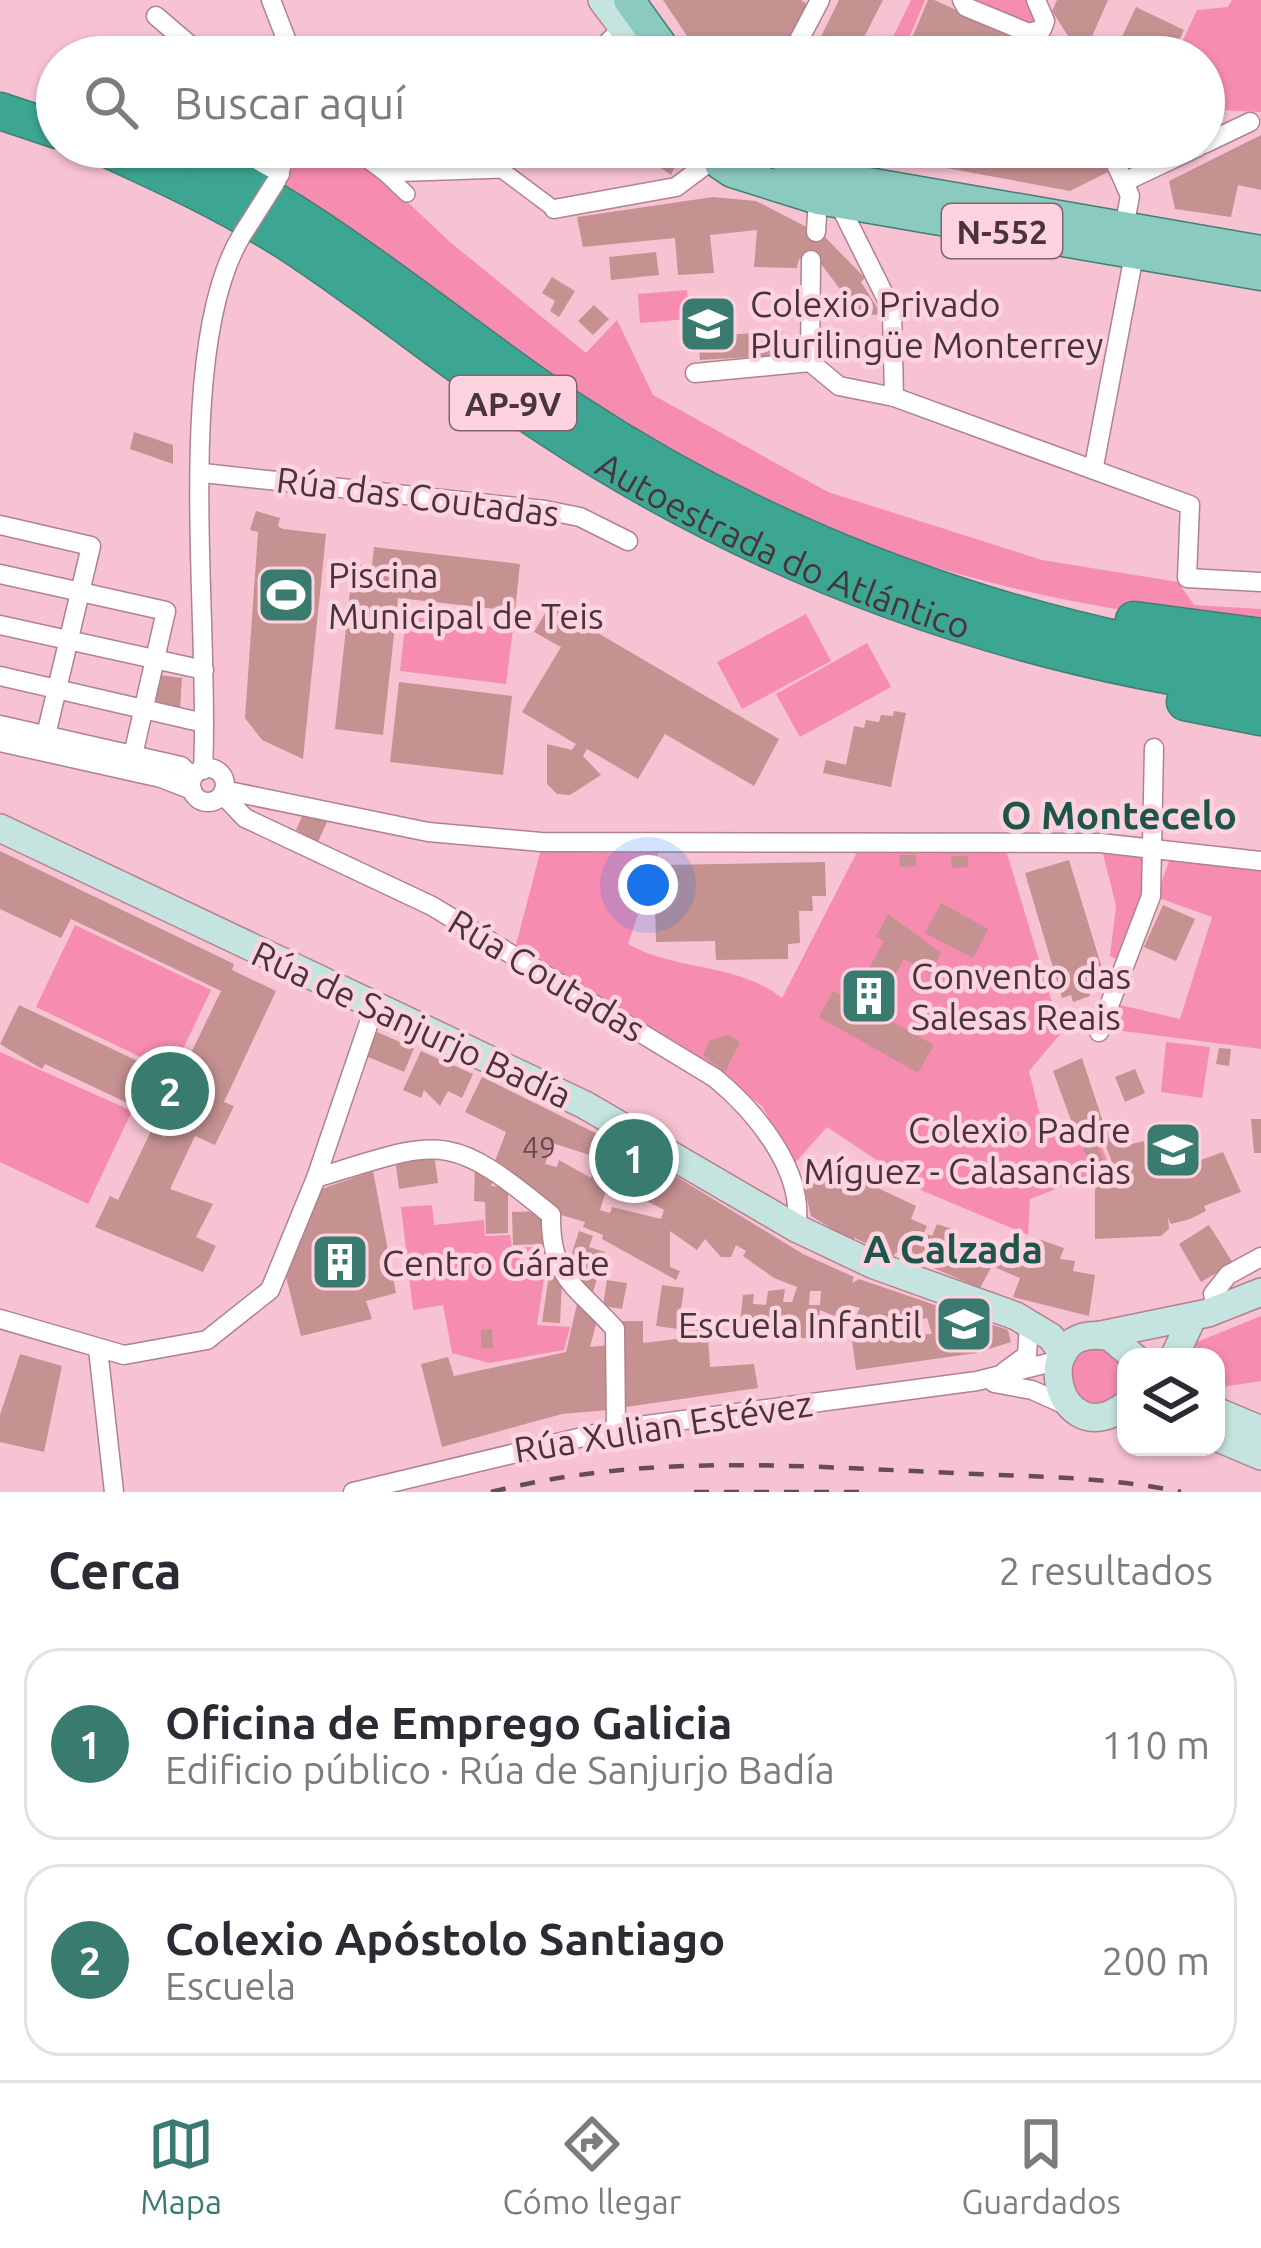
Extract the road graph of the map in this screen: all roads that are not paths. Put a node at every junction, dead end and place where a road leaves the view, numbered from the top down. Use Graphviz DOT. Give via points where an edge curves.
graph roads {
  1 [pos="271,0"];
  2 [pos="602,0"];
  3 [pos="644,0"];
  4 [pos="820,0"];
  5 [pos="962,0"];
  6 [pos="1036,0"];
  7 [pos="623,10"];
  8 [pos="156,16"];
  9 [pos="179,36"];
  10 [pos="285,36"];
  11 [pos="651,36"];
  12 [pos="663,36"];
  13 [pos="801,36"];
  14 [pos="0,86"];
  15 [pos="36,98"];
  16 [pos="0,111"];
  17 [pos="1250,122"];
  18 [pos="36,123"];
  19 [pos="1225,134"];
  20 [pos="148,168"];
  21 [pos="205,168"];
  22 [pos="262,168"];
  23 [pos="282,168"];
  24 [pos="378,168"];
  25 [pos="697,168"];
  26 [pos="729,168"];
  27 [pos="754,168"];
  28 [pos="809,168"];
  29 [pos="1118,168"];
  30 [pos="1154,168"];
  31 [pos="747,173"];
  32 [pos="386,174"];
  33 [pos="278,179"];
  34 [pos="1124,182"];
  35 [pos="406,194"];
  36 [pos="828,200"];
  37 [pos="554,208"];
  38 [pos="816,232"];
  39 [pos="1129,241"];
  40 [pos="1261,251"];
  41 [pos="811,260"];
  42 [pos="1261,275"];
  43 [pos="810,362"];
  44 [pos="695,373"];
  45 [pos="894,397"];
  46 [pos="1094,466"];
  47 [pos="203,473"];
  48 [pos="0,527"];
  49 [pos="628,541"];
  50 [pos="0,574"];
  51 [pos="1261,582"];
  52 [pos="80,592"];
  53 [pos="957,610"];
  54 [pos="0,625"];
  55 [pos="1261,637"];
  56 [pos="68,640"];
  57 [pos="155,660"];
  58 [pos="1261,664"];
  59 [pos="204,670"];
  60 [pos="0,676"];
  61 [pos="57,689"];
  62 [pos="1261,690"];
  63 [pos="143,709"];
  64 [pos="1261,717"];
  65 [pos="204,723"];
  66 [pos="0,725"];
  67 [pos="46,735"];
  68 [pos="0,742"];
  69 [pos="1154,748"];
  70 [pos="133,755"];
  71 [pos="196,779"];
  72 [pos="223,792"];
  73 [pos="0,828"];
  74 [pos="1154,849"];
  75 [pos="1261,861"];
  76 [pos="374,1008"];
  77 [pos="1099,1033"];
  78 [pos="316,1178"];
  79 [pos="796,1228"];
  80 [pos="1261,1257"];
  81 [pos="1261,1292"];
  82 [pos="1205,1316"];
  83 [pos="0,1319"];
  84 [pos="1023,1320"];
  85 [pos="1099,1335"];
  86 [pos="1128,1348"];
  87 [pos="1150,1348"];
  88 [pos="1179,1348"];
  89 [pos="98,1349"];
  90 [pos="987,1378"];
  91 [pos="1057,1380"];
  92 [pos="1117,1410"];
  93 [pos="1225,1416"];
  94 [pos="616,1429"];
  95 [pos="1261,1430"];
  96 [pos="1225,1441"];
  97 [pos="1261,1456"];
  98 [pos="114,1492"];
  99 [pos="353,1492"];
  1 -- 10 [label="street"];
  2 -- 7 [label="main road"];
  3 -- 12 [label="main road"];
  4 -- 13 [label="street"];
  5 -- 6 [label="street" via="1029,33 1045,21"];
  7 -- 11 [label="main road"];
  8 -- 9 [label="street"];
  14 -- 15 [label="highway"];
  16 -- 18 [label="highway"];
  17 -- 19 [label="street"];
  20 -- 53 [label="highway, Autoestrada do Atlántico / AP-9V" via="290,244 634,481 740,537"];
  21 -- 53 [label="highway, Autoestrada do Atlántico / AP-9V" via="303,223 646,458"];
  22 -- 33 [label="street"];
  23 -- 33 [label="street"];
  24 -- 32 [label="street"];
  25 -- 37 [label="street" via="676,187"];
  26 -- 31 [label="main road, N-552"];
  27 -- 31 [label="main road, N-552"];
  28 -- 39 [label="main road, N-552"];
  29 -- 34 [label="street"];
  30 -- 34 [label="street"];
  31 -- 36 [label="main road, N-552"];
  32 -- 35 [label="street"];
  32 -- 37 [label="street" via="502,170"];
  33 -- 47 [label="street, bridge" via="216,294"];
  34 -- 39 [label="street"];
  36 -- 38 [label="street"];
  36 -- 39 [label="main road, N-552"];
  36 -- 45 [label="street" via="892,310"];
  39 -- 40 [label="main road, N-552"];
  39 -- 42 [label="main road, N-552"];
  39 -- 46 [label="street"];
  41 -- 43 [label="street"];
  43 -- 44 [label="street"];
  43 -- 45 [label="street" via="839,386"];
  45 -- 46 [label="street"];
  46 -- 51 [label="street" via="1190,505 1187,578"];
  47 -- 49 [label="street, Rúa das Coutadas" via="545,510"];
  47 -- 59 [label="street"];
  48 -- 52 [label="street" via="91,546"];
  50 -- 52 [label="street"];
  52 -- 56 [label="street"];
  52 -- 57 [label="street" via="166,611"];
  53 -- 55 [label="highway" via="1012,596"];
  53 -- 58 [label="highway, Autoestrada do Atlántico / AP-9V"];
  53 -- 62 [label="highway, Autoestrada do Atlántico / AP-9V" via="1114,666"];
  53 -- 64 [label="highway, AP-9V" via="1014,655"];
  54 -- 56 [label="street"];
  56 -- 57 [label="street"];
  56 -- 61 [label="street"];
  57 -- 59 [label="street"];
  57 -- 63 [label="street"];
  59 -- 65 [label="street"];
  60 -- 61 [label="street"];
  61 -- 63 [label="street"];
  61 -- 67 [label="street"];
  63 -- 65 [label="street"];
  63 -- 70 [label="street"];
  65 -- 71 [label="street"];
  66 -- 67 [label="street"];
  67 -- 70 [label="street"];
  68 -- 71 [label="street"];
  69 -- 74 [label="street"];
  70 -- 71 [label="street" via="181,766"];
  71 -- 72 [label="street, Rúa Coutadas" via="220,773"];
  71 -- 72 [label="street" via="206,802"];
  72 -- 74 [label="street" via="428,832 541,842"];
  72 -- 79 [label="street, Rúa Coutadas" via="244,818 432,906 715,1078 786,1167 797,1192"];
  73 -- 76 [label="main road, Rúa de Sanjurjo Badía"];
  74 -- 75 [label="street"];
  74 -- 77 [label="street" via="1151,896"];
  76 -- 78 [label="street"];
  76 -- 79 [label="main road, Rúa de Sanjurjo Badía" via="585,1105"];
  78 -- 89 [label="street" via="270,1290 208,1340 124,1355"];
  78 -- 94 [label="street" via="446,1147 492,1166 551,1215 550,1250 572,1291 615,1329"];
  79 -- 84 [label="main road, Rúa de Sanjurjo Badía"];
  80 -- 82 [label="street" via="1219,1284"];
  81 -- 82 [label="main road"];
  82 -- 85 [label="main road"];
  82 -- 87 [label="main road"];
  82 -- 88 [label="main road"];
  83 -- 89 [label="street"];
  84 -- 85 [label="main road, Rúa de Sanjurjo Badía"];
  84 -- 90 [label="street" via="1027,1355"];
  84 -- 91 [label="main road, Rúa de Sanjurjo Badía"];
  85 -- 86 [label="main road"];
  85 -- 91 [label="main road" via="1071,1344"];
  89 -- 98 [label="street"];
  90 -- 91 [label="street"];
  90 -- 91 [label="street"];
  90 -- 94 [label="street, Rúa Xulian Estévez"];
  91 -- 92 [label="main road" via="1098,1417"];
  93 -- 95 [label="main road"];
  94 -- 99 [label="street, Rúa Xulian Estévez"];
  96 -- 97 [label="main road"];
}
